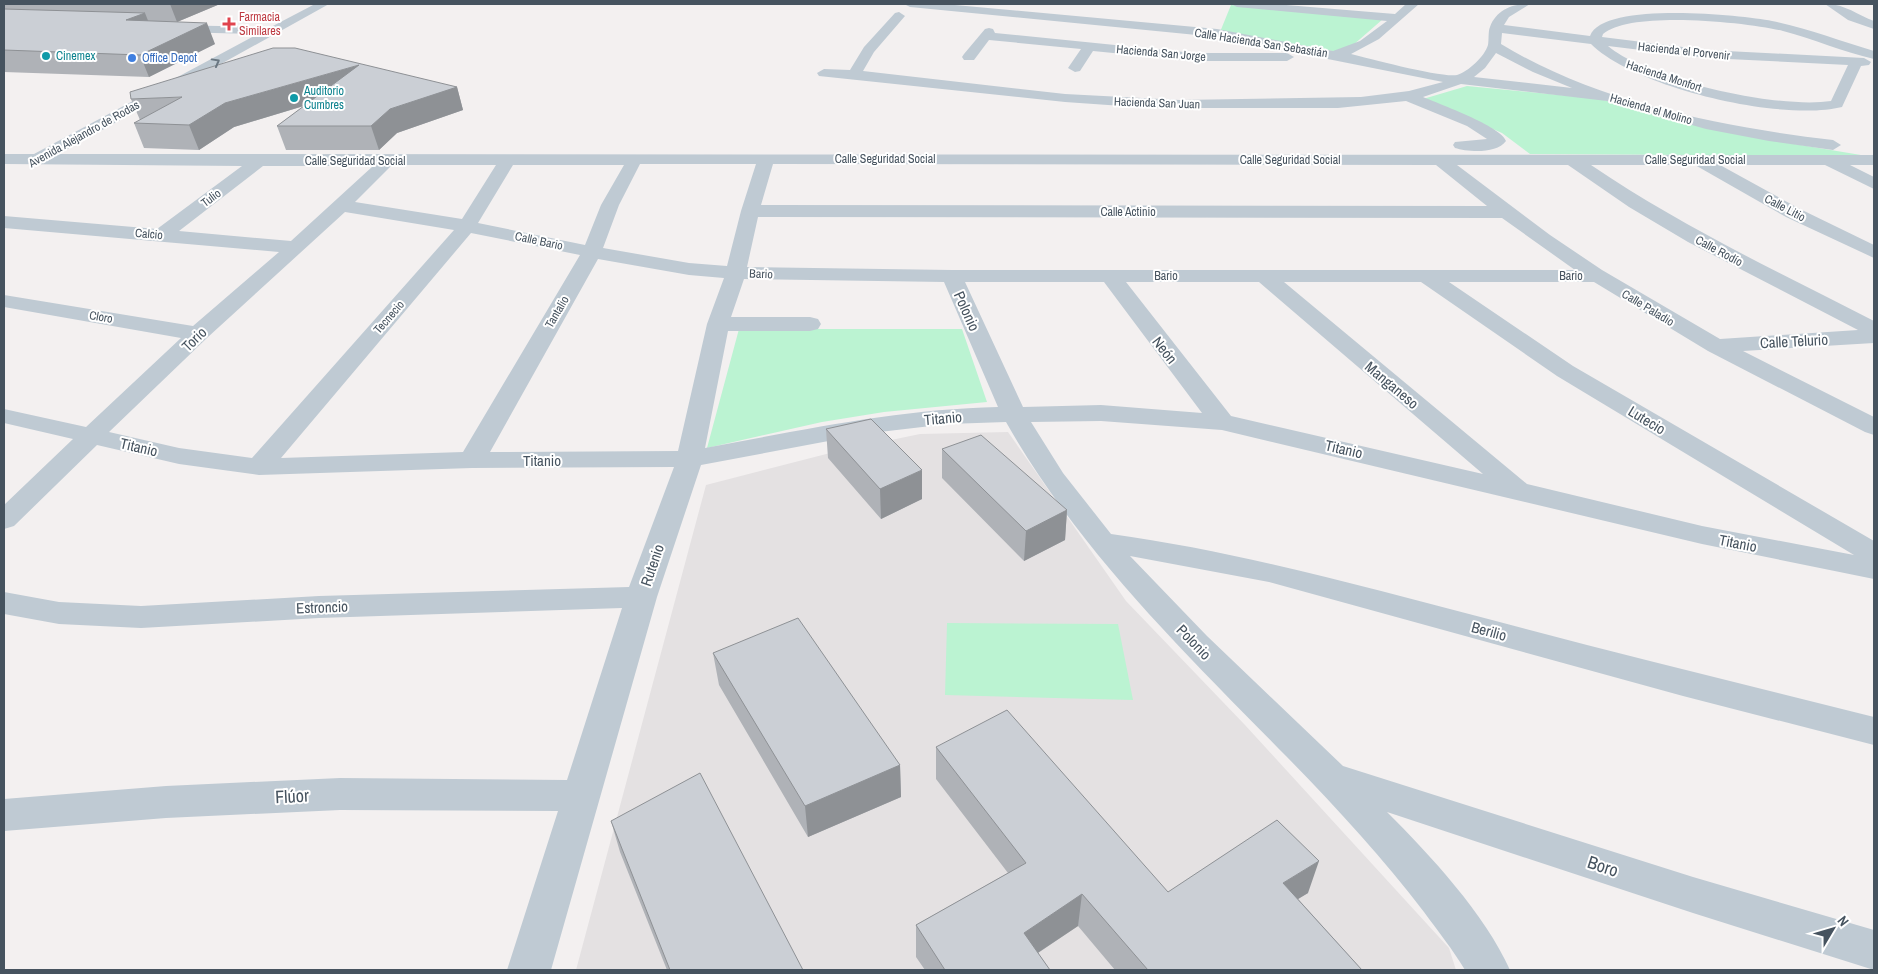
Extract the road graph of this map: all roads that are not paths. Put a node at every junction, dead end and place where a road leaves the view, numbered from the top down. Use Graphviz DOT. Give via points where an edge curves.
graph roads {
  1 [pos="294,4"];
  2 [pos="323,4"];
  3 [pos="910,4"];
  4 [pos="1237,4"];
  5 [pos="1413,4"];
  6 [pos="1524,4"];
  7 [pos="1830,4"];
  8 [pos="1857,6"];
  9 [pos="899,16"];
  10 [pos="1398,18"];
  11 [pos="1874,25"];
  12 [pos="1495,28"];
  13 [pos="246,30"];
  14 [pos="274,31"];
  15 [pos="230,39"];
  16 [pos="258,40"];
  17 [pos="1595,40"];
  18 [pos="1494,46"];
  19 [pos="1089,47"];
  20 [pos="1335,55"];
  21 [pos="1874,55"];
  22 [pos="969,57"];
  23 [pos="194,58"];
  24 [pos="1856,62"];
  25 [pos="1874,63"];
  26 [pos="1075,68"];
  27 [pos="824,73"];
  28 [pos="855,73"];
  29 [pos="1458,81"];
  30 [pos="1408,96"];
  31 [pos="1610,97"];
  32 [pos="1874,147"];
  33 [pos="32,153"];
  34 [pos="508,159"];
  35 [pos="634,159"];
  36 [pos="706,159"];
  37 [pos="766,159"];
  38 [pos="1698,159"];
  39 [pos="1441,160"];
  40 [pos="1571,160"];
  41 [pos="1827,160"];
  42 [pos="1874,160"];
  43 [pos="387,161"];
  44 [pos="260,162"];
  45 [pos="7,164"];
  46 [pos="1874,184"];
  47 [pos="343,206"];
  48 [pos="750,211"];
  49 [pos="1505,212"];
  50 [pos="4,222"];
  51 [pos="467,226"];
  52 [pos="162,235"];
  53 [pos="294,247"];
  54 [pos="592,252"];
  55 [pos="1874,252"];
  56 [pos="736,273"];
  57 [pos="952,276"];
  58 [pos="1110,276"];
  59 [pos="1264,276"];
  60 [pos="1426,276"];
  61 [pos="1595,276"];
  62 [pos="4,301"];
  63 [pos="718,324"];
  64 [pos="810,324"];
  65 [pos="1874,330"];
  66 [pos="198,334"];
  67 [pos="1874,336"];
  68 [pos="1715,346"];
  69 [pos="1013,414"];
  70 [pos="4,416"];
  71 [pos="1222,422"];
  72 [pos="1874,427"];
  73 [pos="93,436"];
  74 [pos="472,460"];
  75 [pos="690,460"];
  76 [pos="259,467"];
  77 [pos="1521,492"];
  78 [pos="4,520"];
  79 [pos="1101,542"];
  80 [pos="1874,554"];
  81 [pos="1874,569"];
  82 [pos="641,598"];
  83 [pos="4,603"];
  84 [pos="1874,731"];
  85 [pos="1334,778"];
  86 [pos="581,796"];
  87 [pos="4,815"];
  88 [pos="1874,950"];
  89 [pos="529,970"];
  90 [pos="1488,970"];
  1 -- 13 [label="street"];
  2 -- 14 [label="street, Avenida Alejandro de Rodas"];
  3 -- 20 [label="street, Calle Hacienda San Sebastián" via="1217,34"];
  4 -- 10 [label="street"];
  5 -- 10 [label="street"];
  6 -- 12 [label="street" via="1502,15"];
  7 -- 8 [label="street"];
  7 -- 11 [label="street"];
  9 -- 28 [label="street" via="869,50"];
  10 -- 20 [label="street" via="1353,50"];
  12 -- 17 [label="street, Hacienda el Porvenir"];
  12 -- 18 [label="street"];
  13 -- 14 [label="street"];
  13 -- 15 [label="street"];
  13 -- 15 [label="street" via="160,32"];
  14 -- 16 [label="street, Avenida Alejandro de Rodas"];
  15 -- 16 [label="street"];
  15 -- 23 [label="street"];
  33 -- 16 [label="street, Avenida Alejandro de Rodas, one-way"];
  17 -- 21 [label="street" via="1599,30 1619,21 1690,18 1771,25"];
  17 -- 24 [label="street, Hacienda el Porvenir" via="1726,56"];
  17 -- 24 [label="street, Hacienda Monfort" via="1609,55 1638,69 1766,104 1837,104"];
  18 -- 29 [label="street" via="1477,68"];
  18 -- 31 [label="street, Hacienda el Molino" via="1540,71"];
  19 -- 20 [label="street, Hacienda San Jorge" via="1193,62"];
  19 -- 22 [label="street, Hacienda San Jorge" via="988,34"];
  19 -- 26 [label="street"];
  20 -- 29 [label="street, Calle Hacienda San Sebastián"];
  24 -- 25 [label="street, Hacienda el Porvenir"];
  27 -- 28 [label="street, Hacienda San Juan"];
  28 -- 30 [label="street, Hacienda San Juan" via="1000,91 1137,103 1324,104"];
  29 -- 30 [label="street, Hacienda San Juan"];
  29 -- 31 [label="street, Calle Hacienda San Sebastián"];
  30 -- 36 [label="street, Calle Seguridad Social" via="1479,126 1494,134 1498,141 1475,145 769,147"];
  31 -- 32 [label="street, Hacienda el Molino" via="1702,124 1753,134"];
  33 -- 44 [label="street, Calle Seguridad Social"];
  33 -- 45 [label="street, Calle Seguridad Social"];
  34 -- 35 [label="street, Calle Seguridad Social"];
  34 -- 43 [label="street, Calle Seguridad Social"];
  34 -- 51 [label="street, Tecnecio"];
  35 -- 36 [label="street, Calle Seguridad Social"];
  35 -- 54 [label="street, Tantalio" via="610,205"];
  36 -- 37 [label="street, Calle Seguridad Social"];
  37 -- 39 [label="street, Calle Seguridad Social"];
  37 -- 48 [label="street, Rutenio"];
  38 -- 40 [label="street, Calle Seguridad Social"];
  38 -- 41 [label="street, Calle Seguridad Social"];
  38 -- 55 [label="street, Calle Litio" via="1793,213"];
  39 -- 40 [label="street, Calle Seguridad Social"];
  39 -- 49 [label="street, Calle Paladio"];
  40 -- 65 [label="street, Calle Rodío" via="1694,238"];
  41 -- 42 [label="street, Calle Seguridad Social"];
  41 -- 46 [label="street"];
  43 -- 44 [label="street, Calle Seguridad Social"];
  43 -- 47 [label="street, Torio"];
  44 -- 52 [label="street, Tulio"];
  47 -- 51 [label="street, Calle Bario"];
  47 -- 53 [label="street, Torio"];
  48 -- 49 [label="street, Calle Actinio"];
  48 -- 56 [label="street, Rutenio"];
  49 -- 61 [label="street, Calle Paladio"];
  50 -- 52 [label="street, Calcio"];
  51 -- 54 [label="street, Calle Bario"];
  51 -- 76 [label="street, Tecnecio"];
  52 -- 53 [label="street, Calcio"];
  53 -- 66 [label="street, Torio"];
  54 -- 56 [label="street, Calle Bario" via="689,269"];
  54 -- 74 [label="street, Tantalio"];
  56 -- 57 [label="street, Bario"];
  56 -- 63 [label="street, Rutenio"];
  57 -- 58 [label="street, Bario"];
  57 -- 69 [label="street, Polonio"];
  58 -- 59 [label="street, Bario"];
  58 -- 71 [label="street, Neón"];
  59 -- 60 [label="street, Bario"];
  59 -- 77 [label="street, Manganeso"];
  60 -- 61 [label="street, Bario"];
  60 -- 80 [label="street, Lutecio" via="1574,376"];
  61 -- 68 [label="street, Calle Paladio"];
  62 -- 66 [label="street, Cloro"];
  63 -- 64 [label="street"];
  63 -- 75 [label="street, Rutenio"];
  66 -- 73 [label="street, Torio"];
  67 -- 68 [label="street, Calle Telurio"];
  68 -- 72 [label="street, Calle Paladio"];
  69 -- 71 [label="street, Titanio" via="1100,413"];
  69 -- 75 [label="street, Titanio" via="948,416 871,425"];
  69 -- 79 [label="street, Polonio" via="1050,474"];
  70 -- 73 [label="street, Titanio"];
  71 -- 77 [label="street, Titanio"];
  73 -- 76 [label="street, Titanio" via="179,456"];
  73 -- 78 [label="street, Torio"];
  74 -- 75 [label="street, Titanio"];
  74 -- 76 [label="street, Titanio"];
  75 -- 82 [label="street, Rutenio"];
  77 -- 81 [label="street, Titanio" via="1702,536"];
  79 -- 84 [label="street, Berilio" via="1269,572"];
  79 -- 85 [label="street, Polonio" via="1194,643"];
  82 -- 83 [label="street, Estroncio" via="319,607 141,617 60,613"];
  82 -- 86 [label="street, Rutenio"];
  85 -- 88 [label="street, Boro"];
  85 -- 90 [label="street, Polonio" via="1414,868 1478,949"];
  86 -- 87 [label="street, Flúor" via="340,794 166,802"];
  86 -- 89 [label="street, Rutenio"];
}
